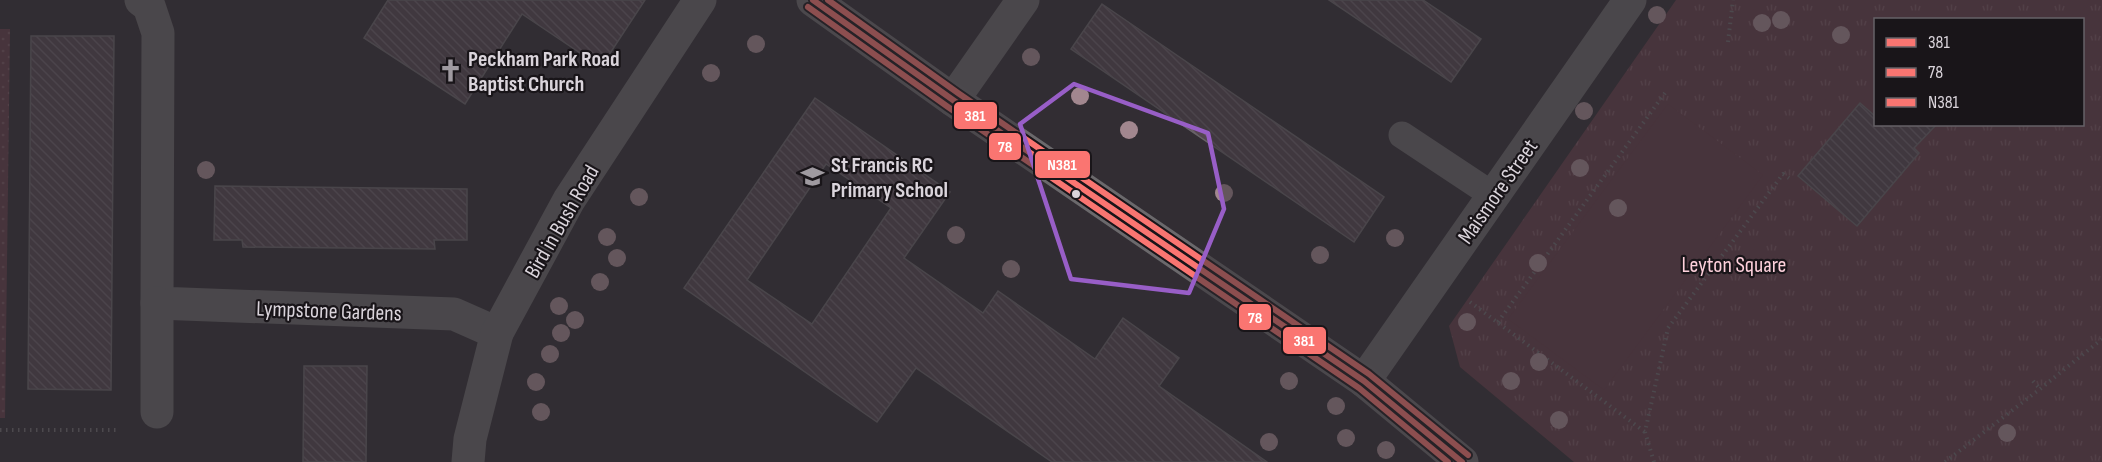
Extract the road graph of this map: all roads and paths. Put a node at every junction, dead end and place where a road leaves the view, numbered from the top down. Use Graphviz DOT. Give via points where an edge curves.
graph roads {
  1 [pos="141,0"];
  2 [pos="700,0"];
  3 [pos="813,0"];
  4 [pos="1023,0"];
  5 [pos="1630,0"];
  6 [pos="1733,0"];
  7 [pos="1728,42"];
  8 [pos="1665,93"];
  9 [pos="953,100"];
  10 [pos="1402,135"];
  11 [pos="1789,178"];
  12 [pos="1494,196"];
  13 [pos="1437,277"];
  14 [pos="157,303"];
  15 [pos="1498,322"];
  16 [pos="497,333"];
  17 [pos="2102,339"];
  18 [pos="1364,381"];
  19 [pos="2033,381"];
  20 [pos="2040,389"];
  21 [pos="157,412"];
  22 [pos="0,430"];
  23 [pos="1646,432"];
  24 [pos="468,462"];
  25 [pos="1462,462"];
  26 [pos="1654,462"];
  27 [pos="1945,462"];
  1 -- 14 [label="street" via="149,6 158,33"];
  2 -- 16 [label="street, Bird in Bush Road" via="570,200"];
  3 -- 9 [label="main road"];
  4 -- 9 [label="street"];
  5 -- 12 [label="street, Maismore Street"];
  6 -- 7 [label="path"];
  8 -- 15 [label="path"];
  9 -- 18 [label="main road"];
  10 -- 12 [label="lane"];
  11 -- 23 [label="path" via="1783,174 1668,328"];
  12 -- 13 [label="street, Maismore Street"];
  13 -- 15 [label="path"];
  13 -- 18 [label="street, Maismore Street"];
  14 -- 16 [label="street, Lympstone Gardens" via="454,314"];
  14 -- 21 [label="street"];
  15 -- 23 [label="path"];
  16 -- 24 [label="street, Bird in Bush Road" via="470,439"];
  17 -- 20 [label="path"];
  18 -- 25 [label="main road"];
  19 -- 20 [label="path"];
  20 -- 27 [label="path"];
  21 -- 22 [label="path" via="157,431"];
  23 -- 26 [label="path"];
}
